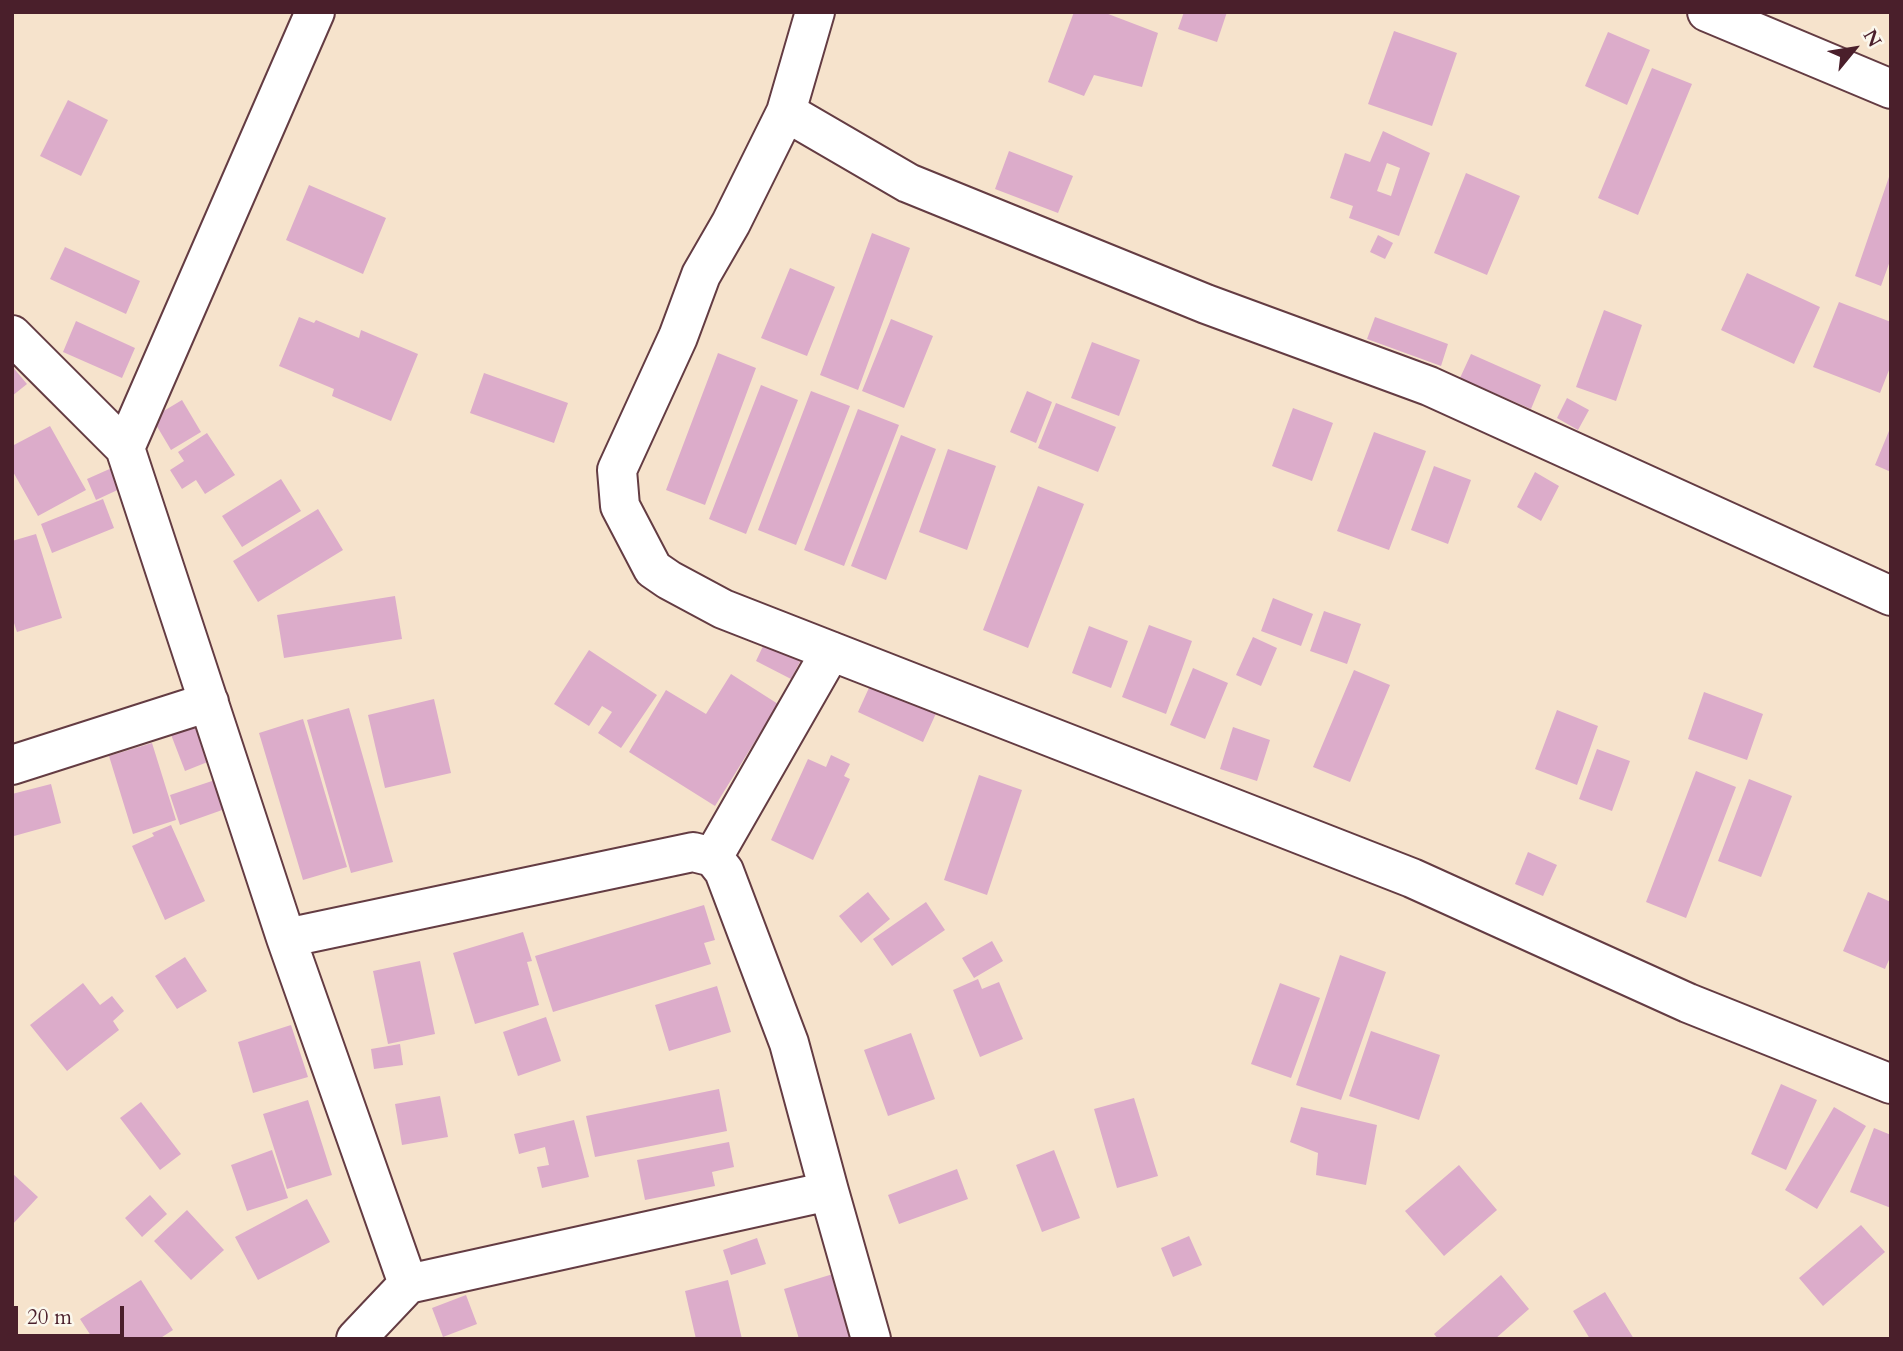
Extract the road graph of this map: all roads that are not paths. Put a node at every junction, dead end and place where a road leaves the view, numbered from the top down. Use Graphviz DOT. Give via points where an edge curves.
graph roads {
  1 [pos="315,12"];
  2 [pos="815,12"];
  3 [pos="1707,12"];
  4 [pos="1891,89"];
  5 [pos="786,112"];
  6 [pos="12,335"];
  7 [pos="125,448"];
  8 [pos="1891,596"];
  9 [pos="831,651"];
  10 [pos="209,702"];
  11 [pos="12,765"];
  12 [pos="713,858"];
  13 [pos="286,938"];
  14 [pos="1891,1084"];
  15 [pos="830,1191"];
  16 [pos="408,1284"];
  17 [pos="356,1339"];
  18 [pos="871,1339"];
  1 -- 7 [label="street"];
  2 -- 5 [label="street"];
  3 -- 4 [label="street"];
  5 -- 8 [label="street" via="908,183 1206,304 1429,386"];
  5 -- 9 [label="street" via="701,275 617,470 620,506 653,569 669,580 723,609"];
  6 -- 7 [label="street"];
  7 -- 10 [label="street"];
  9 -- 12 [label="street"];
  9 -- 14 [label="street" via="1412,878 1688,1003"];
  10 -- 11 [label="street"];
  10 -- 13 [label="street"];
  12 -- 13 [label="street" via="693,852"];
  12 -- 15 [label="street" via="724,871 789,1043"];
  13 -- 16 [label="street"];
  15 -- 16 [label="street"];
  15 -- 18 [label="street"];
  16 -- 17 [label="street"];
}
